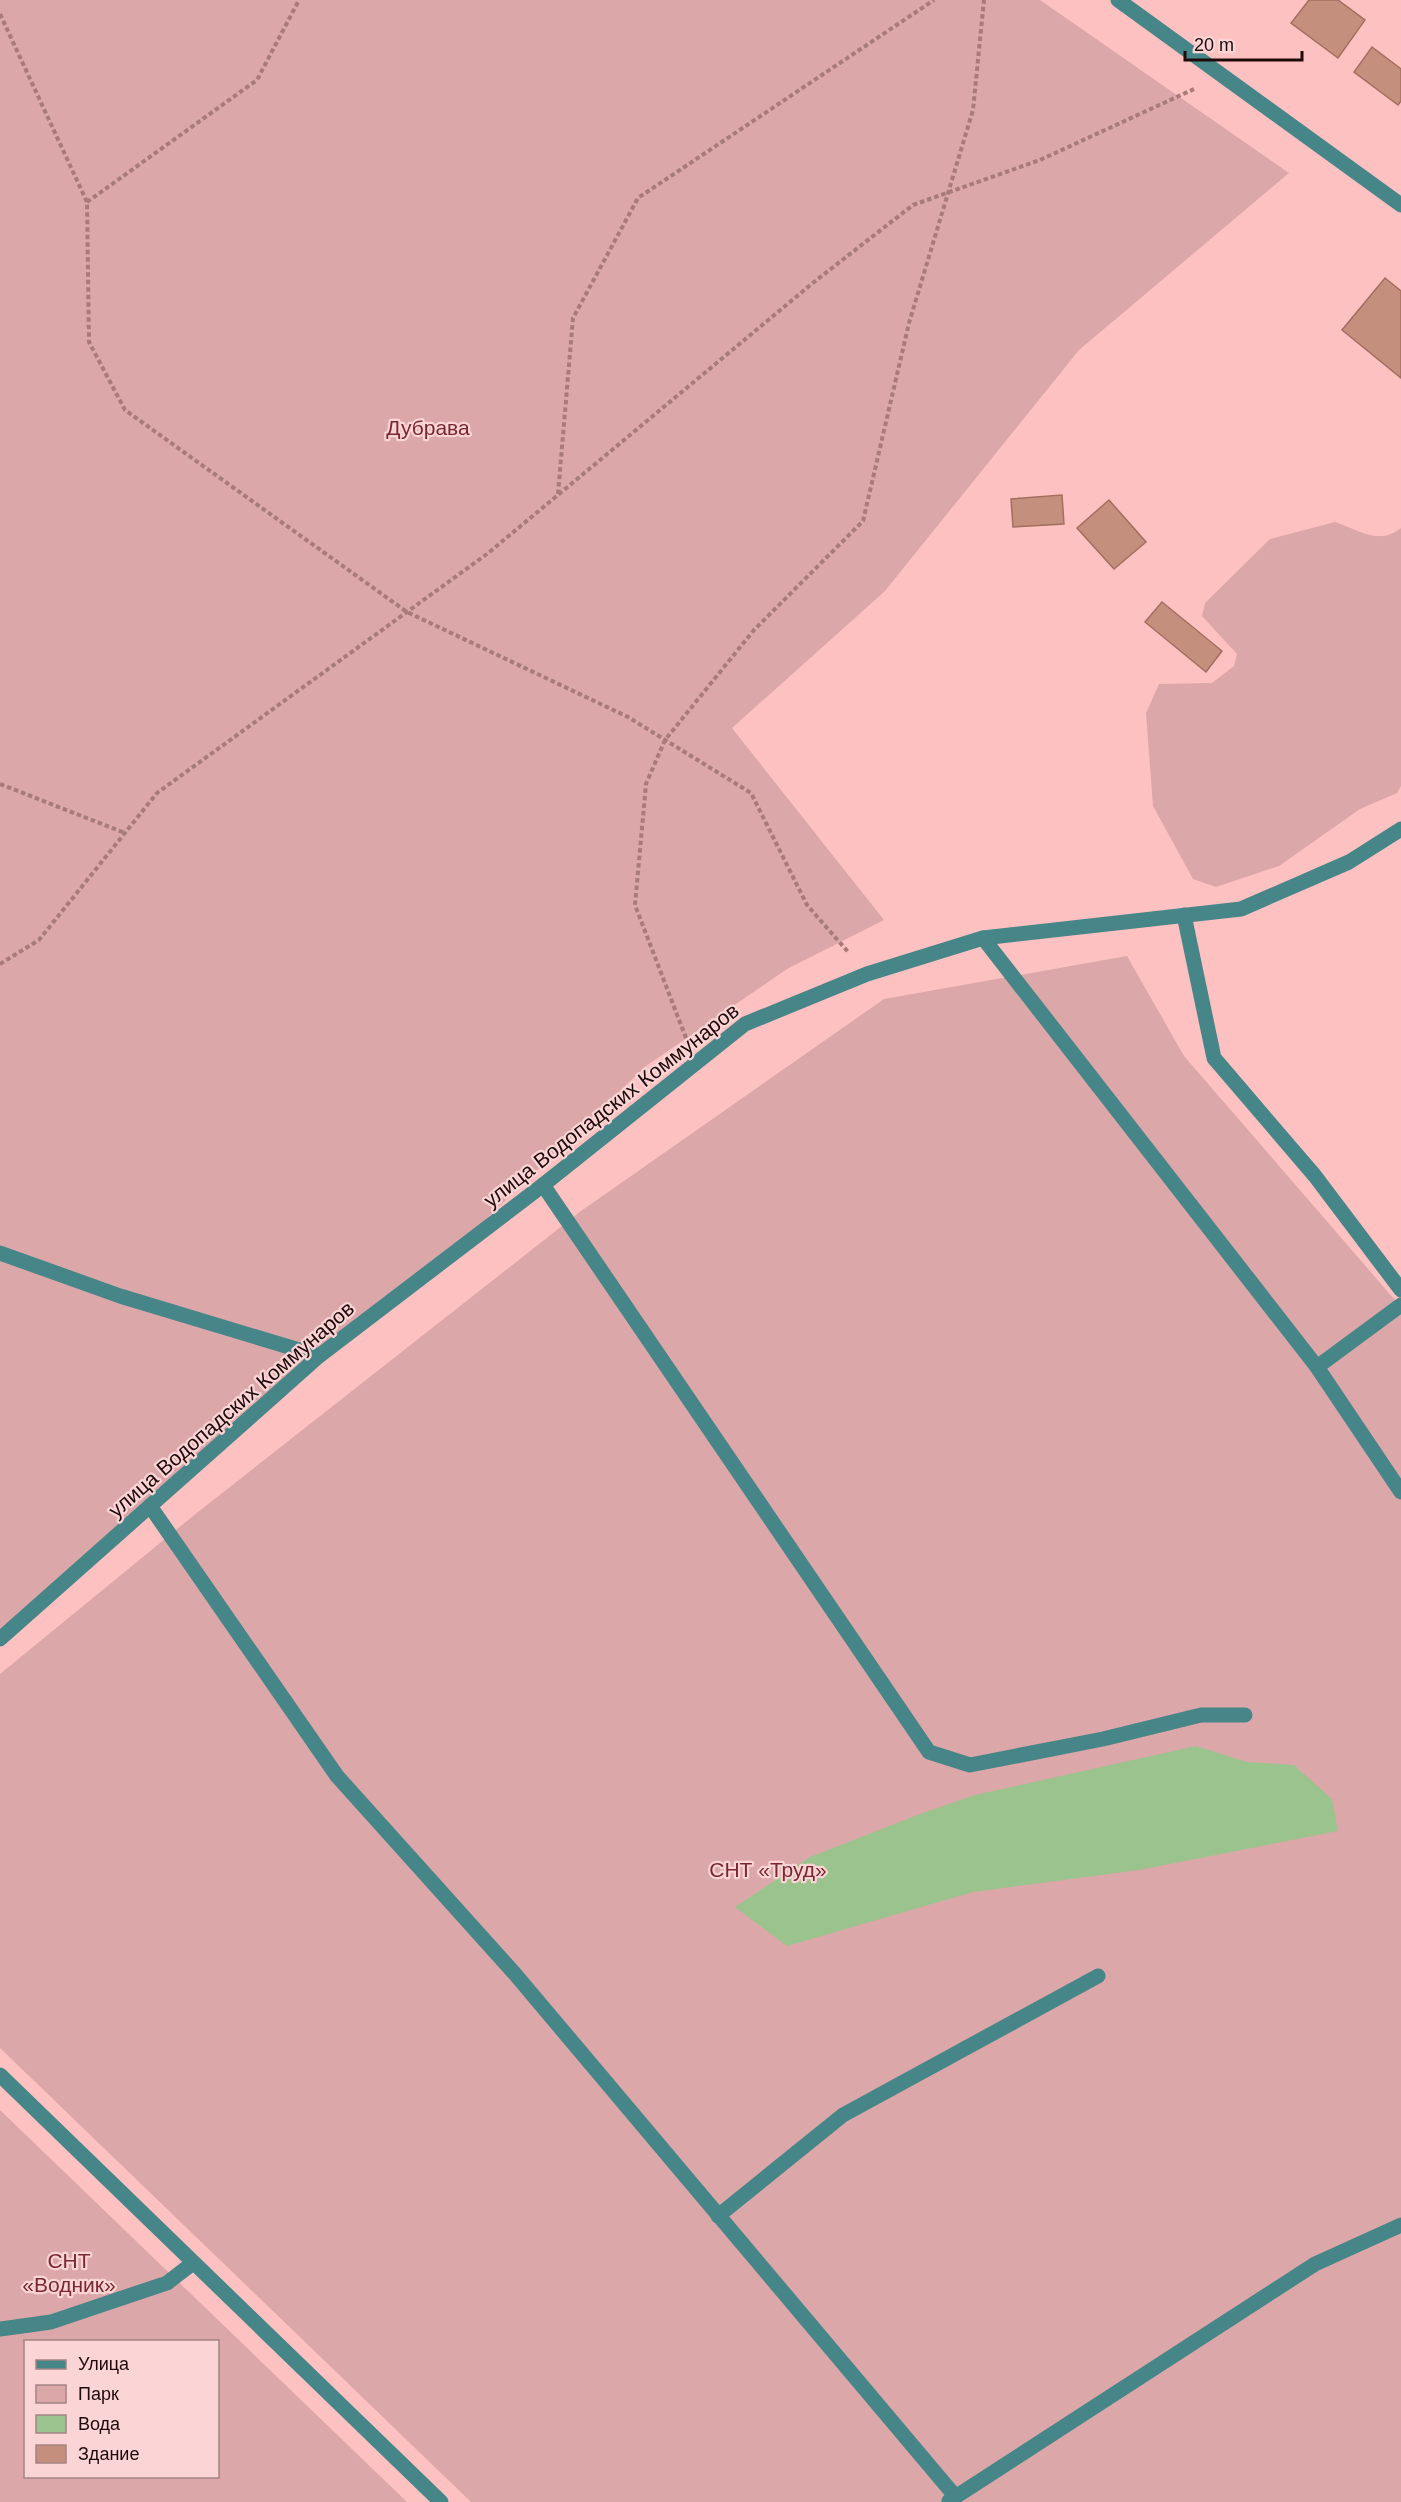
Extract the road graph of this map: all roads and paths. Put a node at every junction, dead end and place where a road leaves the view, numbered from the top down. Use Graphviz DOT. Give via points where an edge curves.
graph roads {
  1 [pos="299,0"];
  2 [pos="934,0"];
  3 [pos="984,0"];
  4 [pos="1118,0"];
  5 [pos="0,14"];
  6 [pos="1223,76"];
  7 [pos="950,192"];
  8 [pos="87,202"];
  9 [pos="1401,205"];
  10 [pos="558,494"];
  11 [pos="407,612"];
  12 [pos="665,740"];
  13 [pos="0,784"];
  14 [pos="1401,830"];
  15 [pos="125,833"];
  16 [pos="1184,915"];
  17 [pos="983,938"];
  18 [pos="0,964"];
  19 [pos="867,974"];
  20 [pos="686,1038"];
  21 [pos="543,1185"];
  22 [pos="0,1254"];
  23 [pos="1401,1290"];
  24 [pos="1401,1305"];
  25 [pos="319,1356"];
  26 [pos="1317,1367"];
  27 [pos="1401,1491"];
  28 [pos="150,1506"];
  29 [pos="0,1639"];
  30 [pos="1245,1715"];
  31 [pos="1098,1976"];
  32 [pos="0,2075"];
  33 [pos="718,2216"];
  34 [pos="1401,2225"];
  35 [pos="193,2263"];
  36 [pos="0,2329"];
  37 [pos="951,2499"];
  38 [pos="441,2502"];
  1 -- 8 [label="path" via="257,80"];
  2 -- 10 [label="path" via="638,198 573,318"];
  3 -- 7 [label="path" via="973,110"];
  4 -- 6 [label="street"];
  5 -- 8 [label="path"];
  6 -- 7 [label="path" via="1040,160"];
  6 -- 9 [label="street"];
  7 -- 10 [label="path" via="904,212"];
  7 -- 12 [label="path" via="909,323 863,521 754,630"];
  8 -- 11 [label="path" via="89,342 125,410"];
  10 -- 11 [label="path" via="487,554"];
  11 -- 12 [label="path" via="628,717"];
  11 -- 15 [label="path" via="157,793"];
  12 -- 19 [label="path" via="751,793 807,905"];
  12 -- 20 [label="path" via="646,784 635,905"];
  13 -- 15 [label="path"];
  14 -- 16 [label="street, улица Водопадских Коммунаров" via="1349,862 1241,909"];
  15 -- 18 [label="path" via="39,940"];
  16 -- 17 [label="street, улица Водопадских Коммунаров"];
  16 -- 23 [label="street" via="1214,1058 1316,1176"];
  17 -- 19 [label="street, улица Водопадских Коммунаров"];
  17 -- 26 [label="street"];
  19 -- 21 [label="street, улица Водопадских Коммунаров" via="745,1024"];
  21 -- 25 [label="street, улица Водопадских Коммунаров"];
  21 -- 30 [label="street" via="929,1752 970,1764 1103,1739 1201,1715"];
  22 -- 25 [label="street" via="120,1296"];
  24 -- 26 [label="street"];
  25 -- 28 [label="street, улица Водопадских Коммунаров"];
  26 -- 27 [label="street"];
  28 -- 29 [label="street, улица Водопадских Коммунаров"];
  28 -- 33 [label="street" via="337,1776 514,1974"];
  31 -- 33 [label="street" via="843,2115"];
  32 -- 35 [label="street"];
  33 -- 37 [label="street"];
  34 -- 37 [label="street" via="1315,2264"];
  35 -- 36 [label="street" via="167,2283 51,2322"];
  35 -- 38 [label="street"];
}
